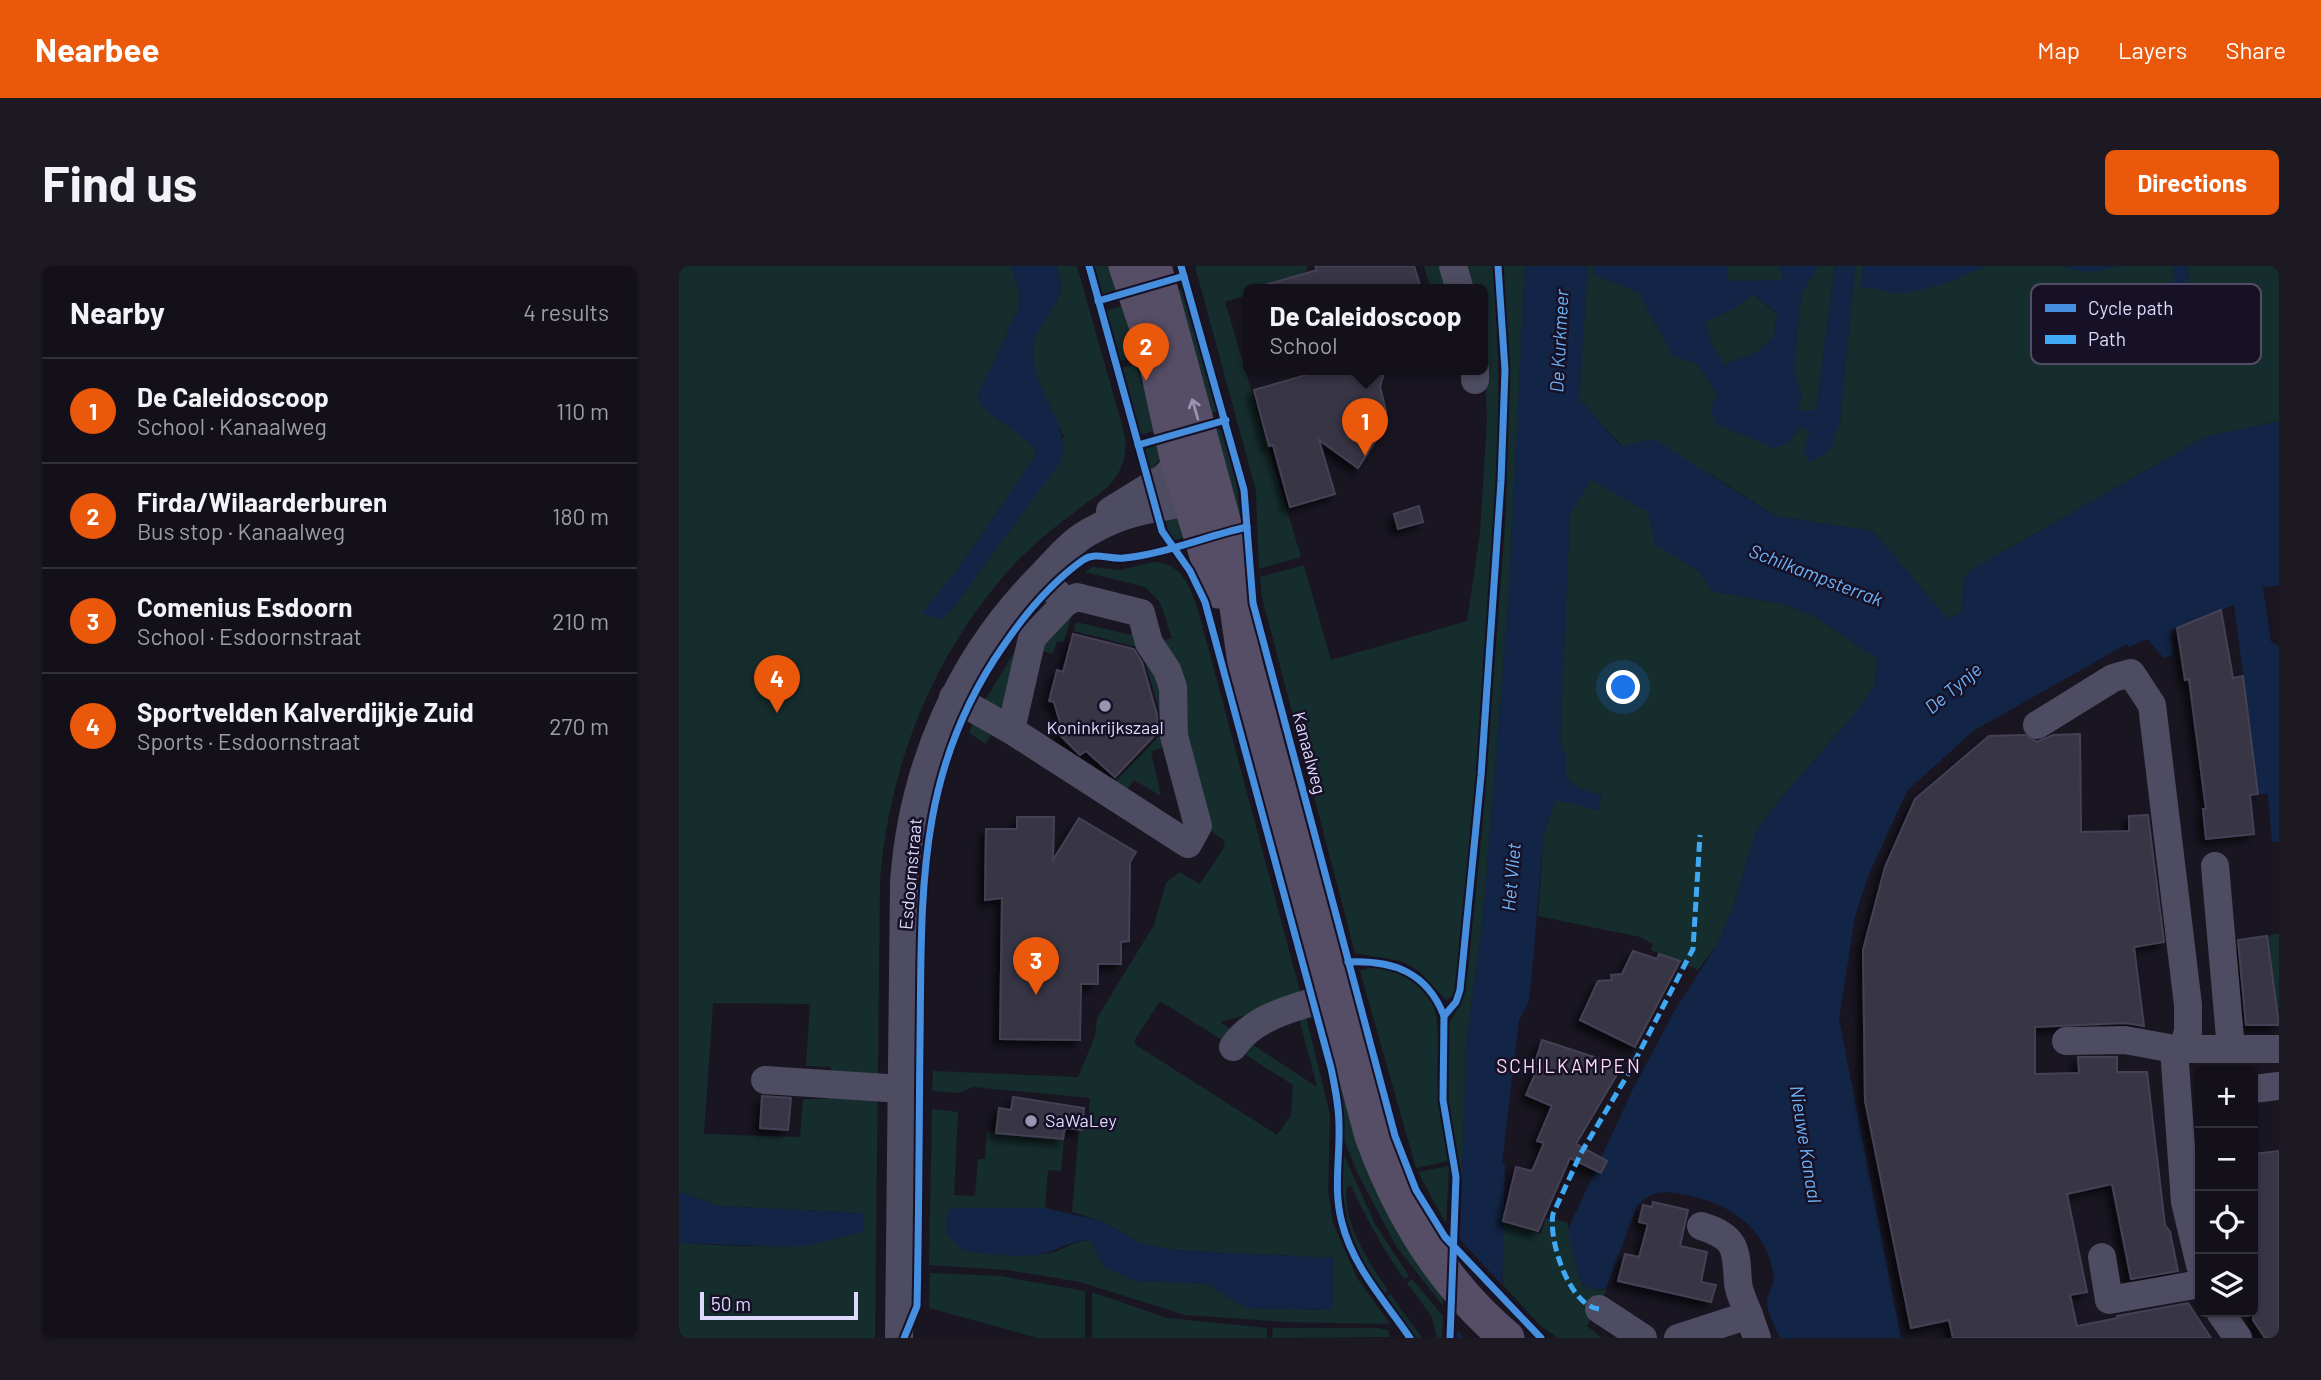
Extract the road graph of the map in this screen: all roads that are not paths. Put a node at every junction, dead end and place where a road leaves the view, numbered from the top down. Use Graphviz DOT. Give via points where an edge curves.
graph roads {
  1 [pos="1453,266"];
  2 [pos="1135,268"];
  3 [pos="1458,284"];
  4 [pos="1178,462"];
  5 [pos="1213,475"];
  6 [pos="1190,501"];
  7 [pos="1091,531"];
  8 [pos="1040,576"];
  9 [pos="1066,602"];
  10 [pos="1245,663"];
  11 [pos="953,697"];
  12 [pos="2037,725"];
  13 [pos="1011,730"];
  14 [pos="2215,866"];
  15 [pos="1334,996"];
  16 [pos="2066,1041"];
  17 [pos="1233,1047"];
  18 [pos="2179,1049"];
  19 [pos="2231,1049"];
  20 [pos="2279,1049"];
  21 [pos="765,1080"];
  22 [pos="2279,1086"];
  23 [pos="2258,1088"];
  24 [pos="902,1089"];
  25 [pos="2189,1096"];
  26 [pos="1701,1226"];
  27 [pos="2197,1254"];
  28 [pos="2102,1257"];
  29 [pos="2195,1285"];
  30 [pos="1599,1309"];
  31 [pos="2223,1317"];
  32 [pos="1753,1326"];
  33 [pos="1505,1336"];
  34 [pos="898,1338"];
  35 [pos="1643,1338"];
  36 [pos="1678,1338"];
  37 [pos="2238,1338"];
  1 -- 3 [label="street"];
  2 -- 4 [label="main road"];
  5 -- 2 [label="main road, one-way"];
  4 -- 6 [label="main road"];
  4 -- 7 [label="street, Esdoornstraat" via="1157,482 1111,510"];
  5 -- 6 [label="street" via="1208,487"];
  5 -- 10 [label="main road"];
  6 -- 7 [label="street, Esdoornstraat" via="1127,515"];
  6 -- 10 [label="main road"];
  7 -- 8 [label="street, Esdoornstraat"];
  8 -- 9 [label="street"];
  8 -- 11 [label="street, Esdoornstraat" via="1000,623"];
  9 -- 13 [label="street" via="1033,638"];
  9 -- 13 [label="street" via="1077,597 1141,613 1149,643 1173,687 1174,736 1198,827 1188,844"];
  10 -- 15 [label="main road"];
  11 -- 13 [label="street"];
  11 -- 24 [label="street, Esdoornstraat" via="929,755 910,829 904,883"];
  12 -- 18 [label="street" via="2113,678 2131,673 2151,705 2188,1005 2188,1031"];
  14 -- 19 [label="street"];
  15 -- 17 [label="street" via="1288,1009 1241,1035"];
  15 -- 33 [label="main road" via="1384,1170 1419,1236"];
  16 -- 18 [label="street" via="2125,1040"];
  18 -- 19 [label="street"];
  18 -- 25 [label="street"];
  19 -- 20 [label="street"];
  21 -- 24 [label="street"];
  22 -- 23 [label="street"];
  24 -- 34 [label="street, Esdoornstraat"];
  25 -- 27 [label="street" via="2185,1202"];
  26 -- 32 [label="street" via="1721,1232 1739,1257 1738,1286"];
  28 -- 29 [label="street" via="2109,1300"];
  30 -- 35 [label="street"];
  31 -- 37 [label="street"];
  32 -- 36 [label="street"];
}
